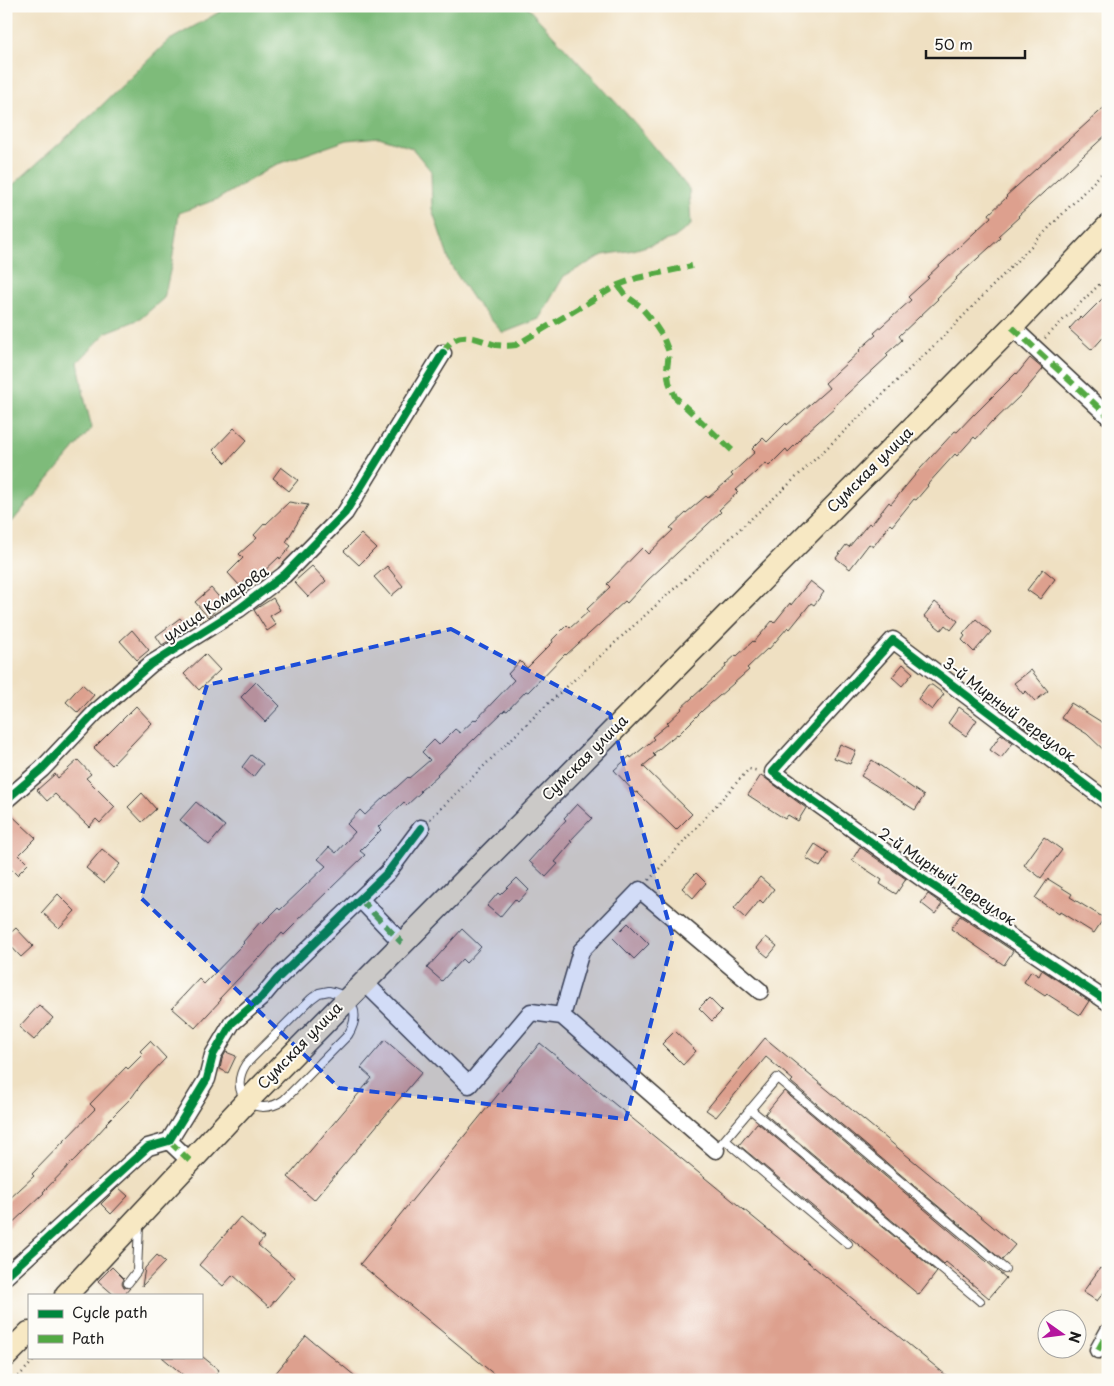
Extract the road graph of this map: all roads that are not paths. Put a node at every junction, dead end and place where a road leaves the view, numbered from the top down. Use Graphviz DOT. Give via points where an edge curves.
graph roads {
  1 [pos="1108,226"];
  2 [pos="1012,327"];
  3 [pos="443,353"];
  4 [pos="1108,416"];
  5 [pos="773,772"];
  6 [pos="6,800"];
  7 [pos="1108,802"];
  8 [pos="422,828"];
  9 [pos="360,899"];
  10 [pos="402,943"];
  11 [pos="364,982"];
  12 [pos="760,991"];
  13 [pos="1108,1002"];
  14 [pos="562,1016"];
  15 [pos="750,1109"];
  16 [pos="169,1141"];
  17 [pos="720,1145"];
  18 [pos="190,1162"];
  19 [pos="140,1216"];
  20 [pos="848,1244"];
  21 [pos="1005,1269"];
  22 [pos="6,1276"];
  23 [pos="128,1283"];
  24 [pos="67,1294"];
  25 [pos="980,1301"];
  26 [pos="1108,1332"];
  27 [pos="28,1334"];
  28 [pos="1098,1350"];
  29 [pos="6,1356"];
  1 -- 2 [label="main road, Сумская улица"];
  2 -- 4 [label="street"];
  2 -- 10 [label="main road, Сумская улица"];
  3 -- 6 [label="street, улица Комарова" via="345,513 284,575 239,609 151,664 96,712 42,769"];
  5 -- 7 [label="street, 3-й Мирный переулок" via="893,640"];
  5 -- 13 [label="street, 2-й Мирный переулок" via="923,879"];
  8 -- 9 [label="street" via="388,872"];
  9 -- 10 [label="street"];
  9 -- 16 [label="street" via="232,1023 214,1055 208,1078"];
  10 -- 11 [label="main road, Сумская улица"];
  11 -- 14 [label="street" via="470,1085 531,1012"];
  11 -- 18 [label="main road, Сумская улица"];
  12 -- 14 [label="street" via="640,890 581,952"];
  14 -- 17 [label="street"];
  15 -- 17 [label="lane"];
  15 -- 21 [label="lane" via="777,1078"];
  15 -- 25 [label="lane"];
  16 -- 18 [label="street"];
  16 -- 22 [label="street" via="148,1147"];
  17 -- 20 [label="lane"];
  18 -- 19 [label="main road, Сумская улица"];
  19 -- 23 [label="lane" via="137,1270"];
  19 -- 24 [label="main road, Сумская улица"];
  26 -- 28 [label="street"];
  27 -- 29 [label="main road"];
}
